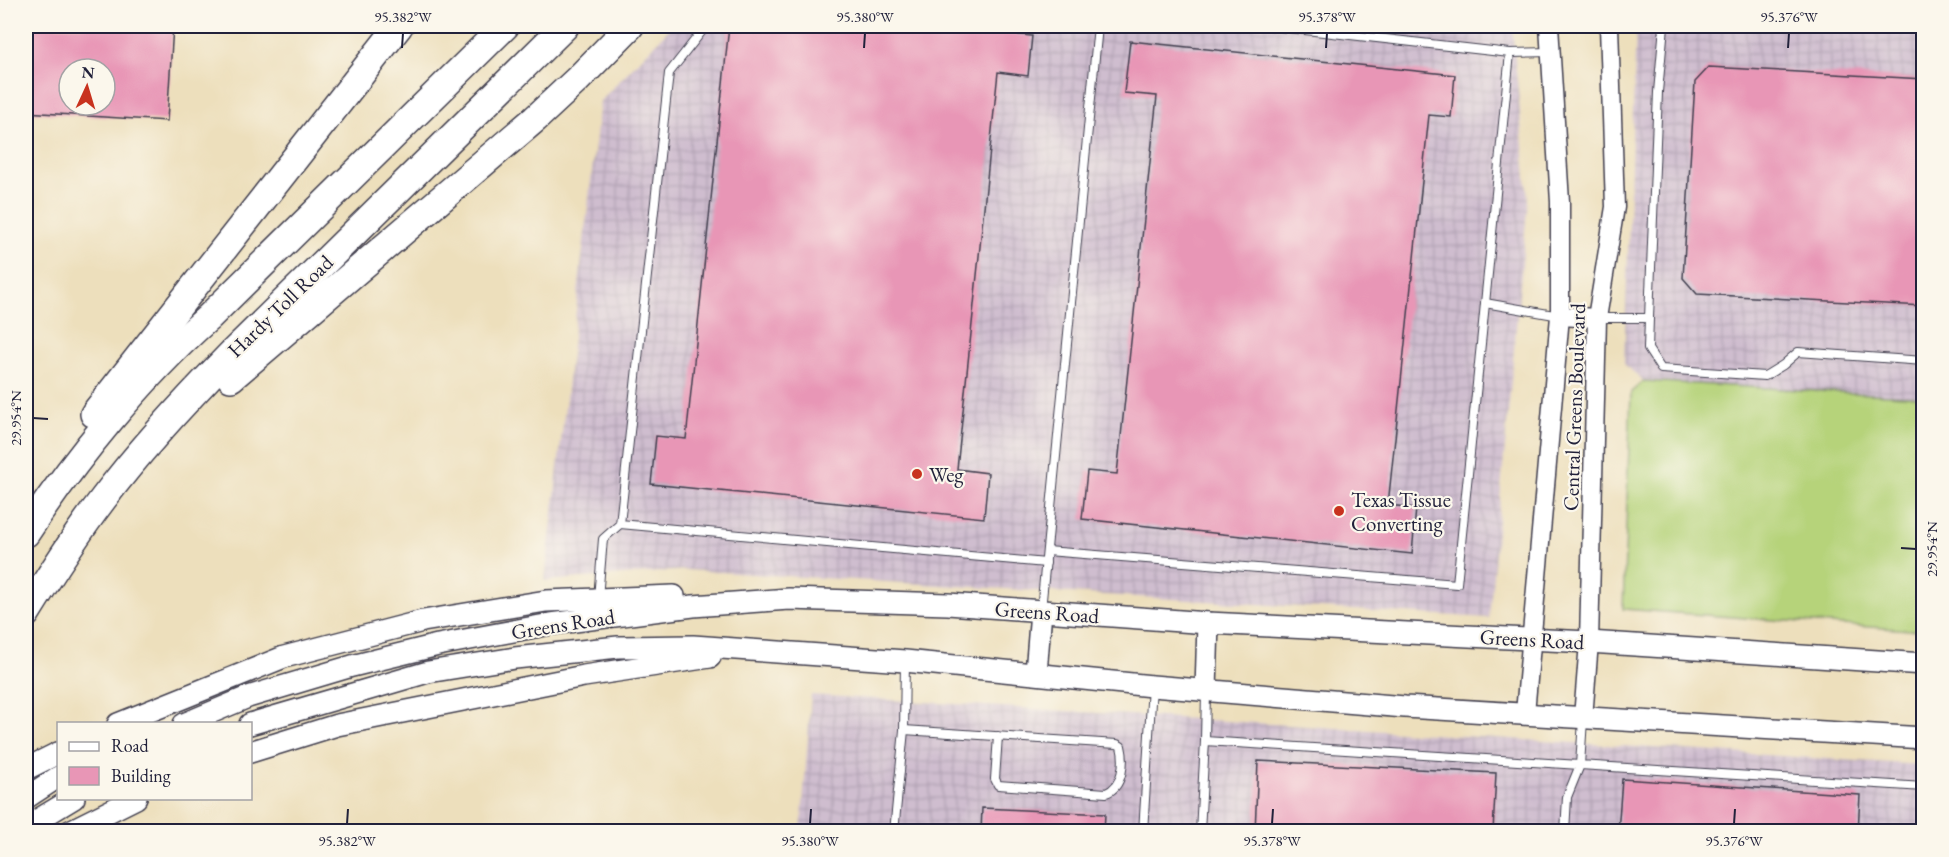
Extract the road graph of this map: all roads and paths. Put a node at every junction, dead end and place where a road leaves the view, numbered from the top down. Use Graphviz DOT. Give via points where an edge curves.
graph roads {
  1 [pos="399,26"];
  2 [pos="505,26"];
  3 [pos="565,26"];
  4 [pos="630,26"];
  5 [pos="706,26"];
  6 [pos="1098,26"];
  7 [pos="1270,26"];
  8 [pos="1549,26"];
  9 [pos="1609,26"];
  10 [pos="1664,26"];
  11 [pos="1551,52"];
  12 [pos="1510,53"];
  13 [pos="1485,303"];
  14 [pos="1560,316"];
  15 [pos="1597,318"];
  16 [pos="1649,318"];
  17 [pos="1923,361"];
  18 [pos="128,467"];
  19 [pos="26,522"];
  20 [pos="620,524"];
  21 [pos="26,533"];
  22 [pos="1047,551"];
  23 [pos="1046,563"];
  24 [pos="597,599"];
  25 [pos="789,599"];
  26 [pos="1041,611"];
  27 [pos="26,614"];
  28 [pos="1208,623"];
  29 [pos="1531,640"];
  30 [pos="1589,642"];
  31 [pos="757,650"];
  32 [pos="905,661"];
  33 [pos="1923,664"];
  34 [pos="1036,673"];
  35 [pos="1152,686"];
  36 [pos="1206,690"];
  37 [pos="1525,713"];
  38 [pos="1583,718"];
  39 [pos="121,722"];
  40 [pos="186,722"];
  41 [pos="252,723"];
  42 [pos="904,729"];
  43 [pos="998,736"];
  44 [pos="1923,738"];
  45 [pos="1206,741"];
  46 [pos="252,751"];
  47 [pos="57,754"];
  48 [pos="1580,765"];
  49 [pos="26,769"];
  50 [pos="57,778"];
  51 [pos="1923,787"];
  52 [pos="26,798"];
  53 [pos="71,800"];
  54 [pos="132,800"];
  55 [pos="26,826"];
  56 [pos="68,831"];
  57 [pos="894,831"];
  58 [pos="1143,831"];
  59 [pos="1200,831"];
  60 [pos="1564,831"];
  1 -- 19 [label="highway" via="62,456"];
  2 -- 21 [label="highway, Hardy Toll Road" via="184,338 90,446"];
  3 -- 18 [label="highway, Hardy Toll Road" via="231,354"];
  4 -- 18 [label="highway" via="496,153"];
  5 -- 20 [label="lane" via="669,73"];
  6 -- 22 [label="lane"];
  7 -- 12 [label="lane"];
  8 -- 11 [label="street, Central Greens Boulevard"];
  9 -- 15 [label="street, Central Greens Boulevard" via="1615,207"];
  10 -- 16 [label="lane"];
  11 -- 12 [label="lane"];
  11 -- 14 [label="street, Central Greens Boulevard" via="1560,202"];
  12 -- 13 [label="lane"];
  13 -- 14 [label="lane"];
  13 -- 22 [label="lane" via="1457,584"];
  14 -- 15 [label="street"];
  14 -- 29 [label="street, Central Greens Boulevard"];
  15 -- 16 [label="lane"];
  15 -- 30 [label="street, Central Greens Boulevard"];
  16 -- 17 [label="lane" via="1648,349 1661,369 1765,376 1798,352"];
  18 -- 27 [label="highway, Hardy Toll Road"];
  20 -- 23 [label="lane"];
  20 -- 24 [label="lane" via="603,539"];
  22 -- 23 [label="lane"];
  23 -- 26 [label="lane"];
  24 -- 25 [label="main road" via="688,595"];
  24 -- 39 [label="main road" via="546,601 423,621 284,657"];
  25 -- 26 [label="main road, Greens Road"];
  25 -- 40 [label="main road, Greens Road" via="693,606 551,624 438,645 248,697"];
  26 -- 28 [label="main road, Greens Road"];
  26 -- 34 [label="main road"];
  28 -- 29 [label="main road, Greens Road"];
  28 -- 36 [label="main road"];
  29 -- 30 [label="main road, Greens Road"];
  29 -- 37 [label="street, Central Greens Boulevard"];
  30 -- 33 [label="main road, Greens Road"];
  30 -- 38 [label="street, Central Greens Boulevard"];
  31 -- 32 [label="main road, Greens Road"];
  31 -- 41 [label="main road, Greens Road" via="618,647 515,658 428,672"];
  31 -- 46 [label="main road" via="584,676 439,704 336,725"];
  32 -- 34 [label="main road, Greens Road"];
  32 -- 42 [label="lane"];
  34 -- 35 [label="main road, Greens Road"];
  35 -- 36 [label="main road, Greens Road"];
  35 -- 58 [label="lane"];
  36 -- 37 [label="main road, Greens Road"];
  36 -- 45 [label="lane"];
  37 -- 38 [label="main road, Greens Road"];
  38 -- 44 [label="main road, Greens Road"];
  38 -- 48 [label="lane"];
  42 -- 43 [label="lane"];
  42 -- 57 [label="lane"];
  43 -- 43 [label="lane" via="1117,744 1123,753 1119,781 1106,793 998,785"];
  45 -- 48 [label="lane"];
  45 -- 59 [label="lane"];
  47 -- 49 [label="main road"];
  48 -- 51 [label="lane"];
  48 -- 60 [label="lane" via="1567,797"];
  50 -- 52 [label="main road"];
  53 -- 55 [label="main road"];
  54 -- 56 [label="main road"];
}
